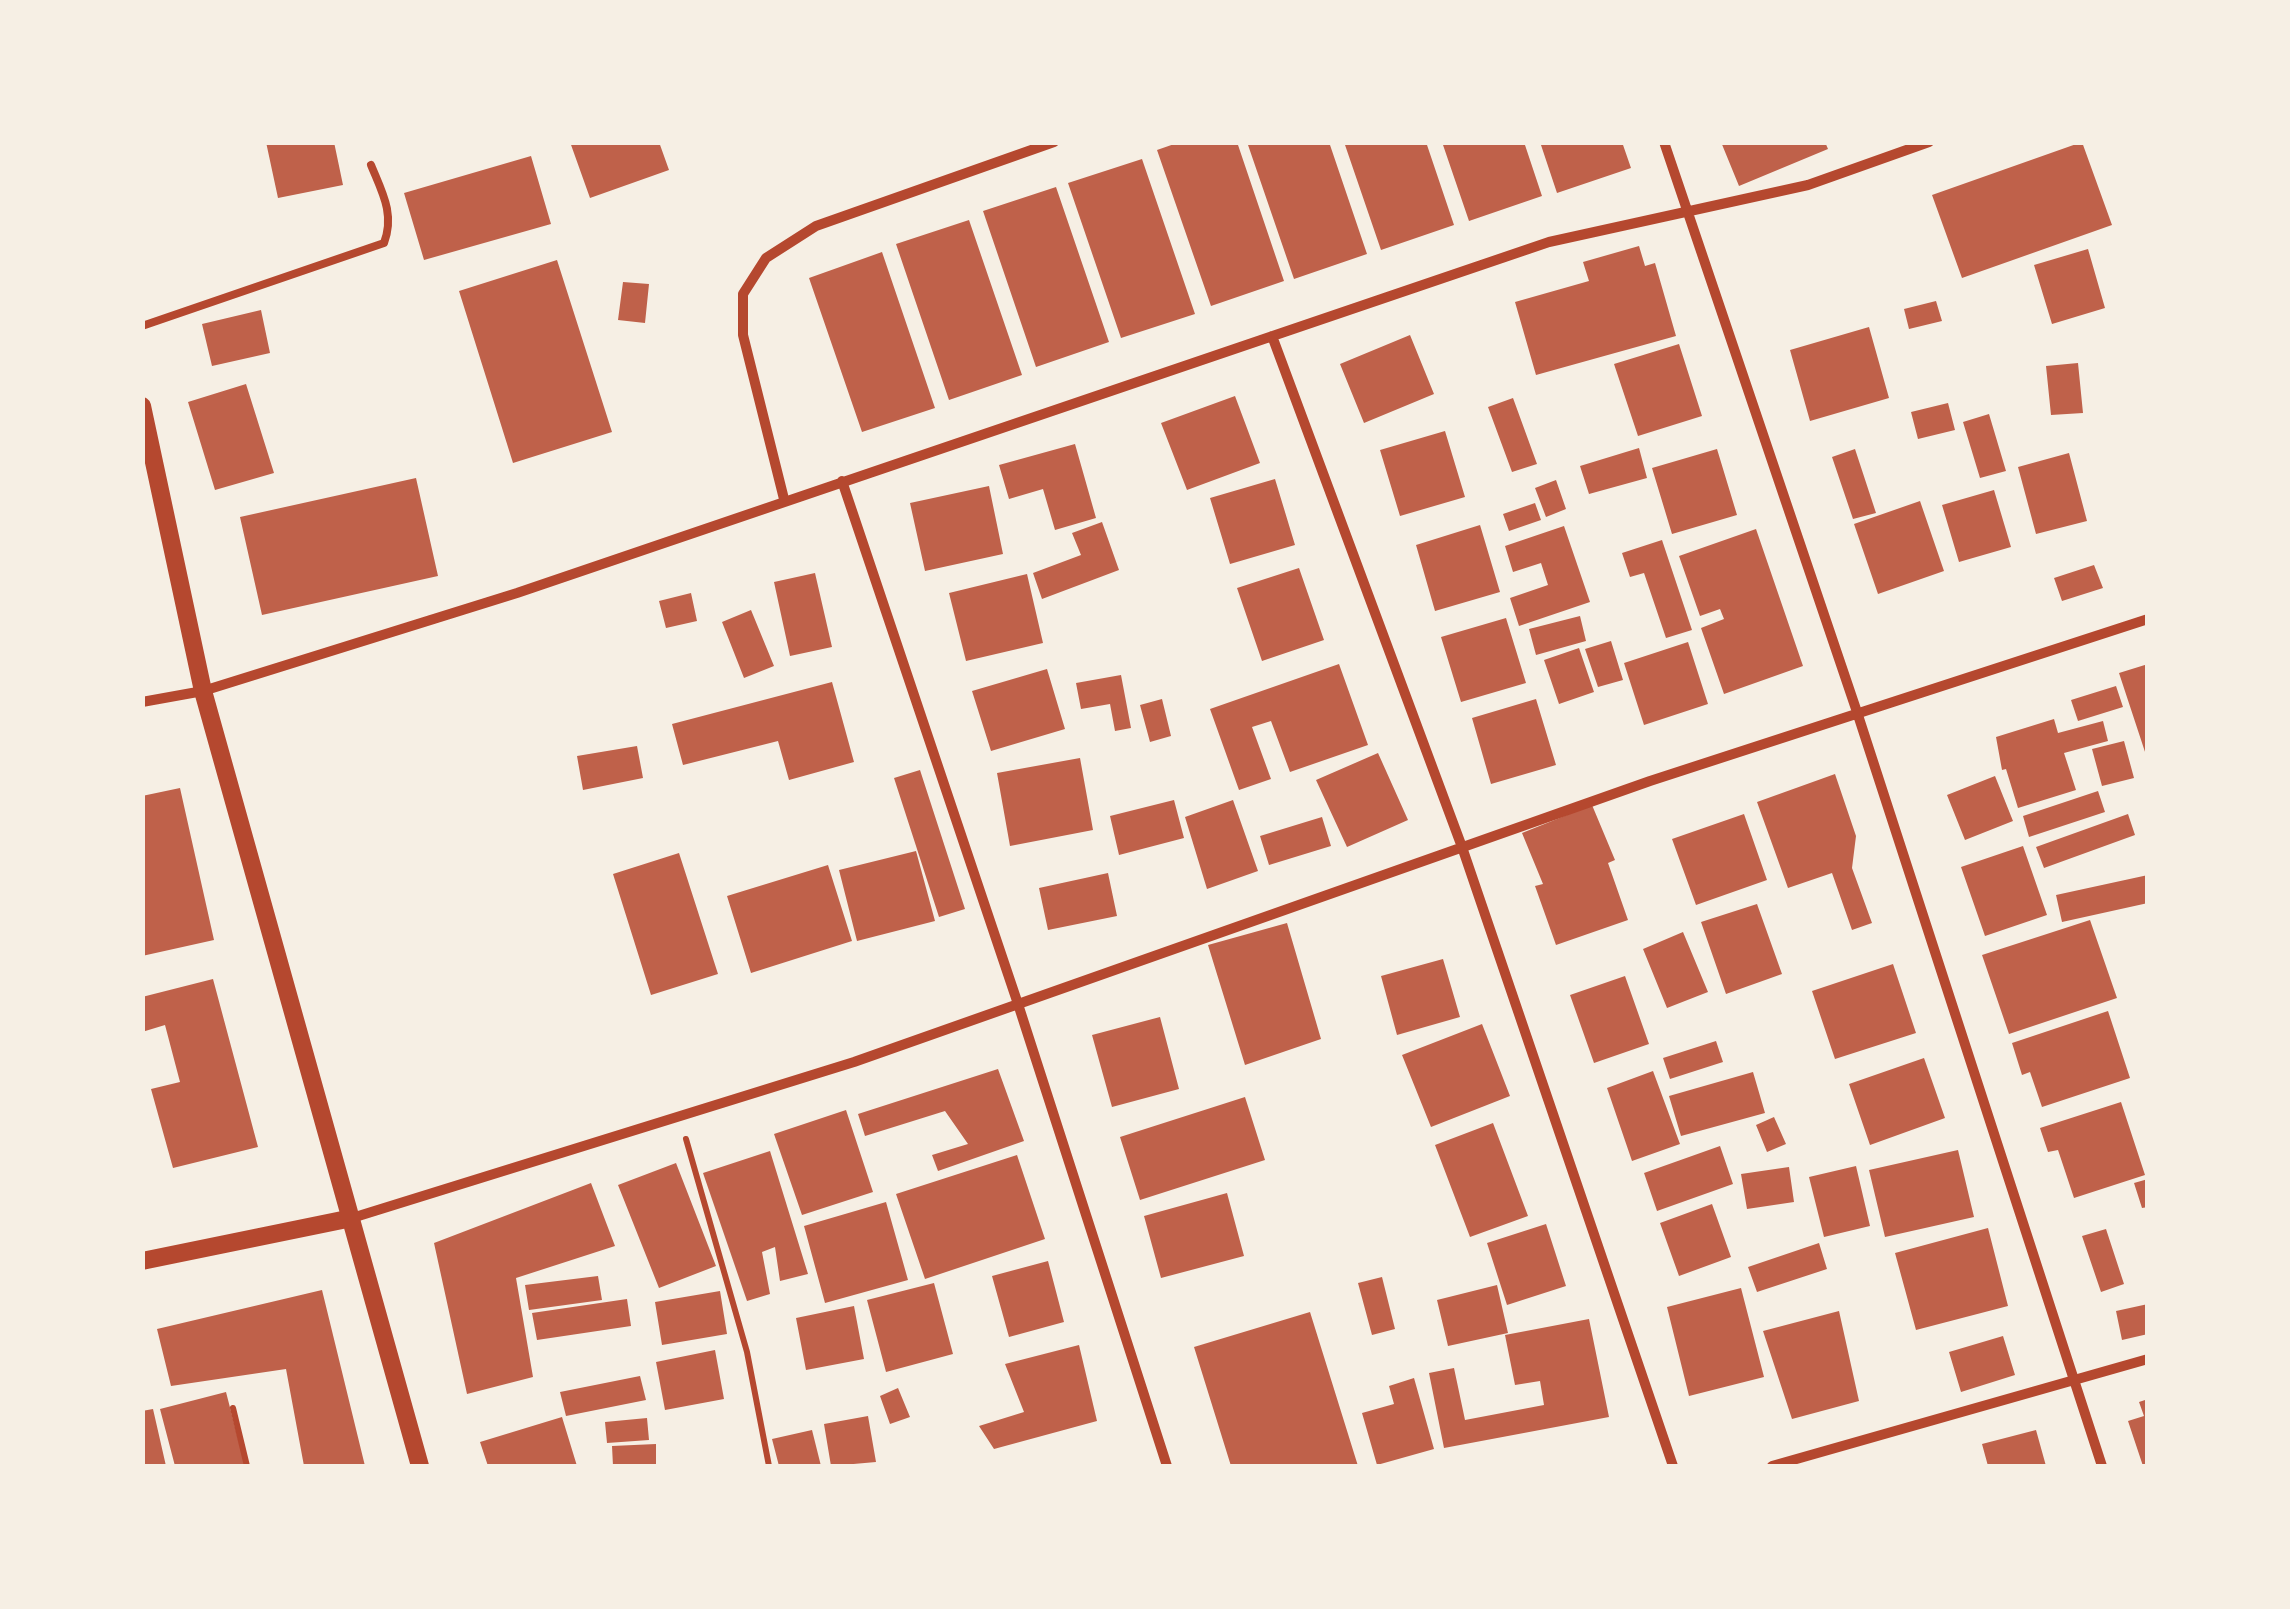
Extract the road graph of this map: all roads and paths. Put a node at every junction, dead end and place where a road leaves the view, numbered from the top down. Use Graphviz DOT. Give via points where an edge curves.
graph roads {
  1 [pos="1054,142"];
  2 [pos="1664,142"];
  3 [pos="1929,142"];
  4 [pos="371,165"];
  5 [pos="1686,210"];
  6 [pos="142,326"];
  7 [pos="1272,336"];
  8 [pos="142,406"];
  9 [pos="842,480"];
  10 [pos="784,498"];
  11 [pos="2148,618"];
  12 [pos="203,691"];
  13 [pos="142,702"];
  14 [pos="1857,712"];
  15 [pos="1462,848"];
  16 [pos="1018,1004"];
  17 [pos="680,1118"];
  18 [pos="352,1218"];
  19 [pos="142,1261"];
  20 [pos="2148,1360"];
  21 [pos="2075,1380"];
  22 [pos="233,1408"];
  23 [pos="247,1466"];
  24 [pos="420,1466"];
  25 [pos="769,1466"];
  26 [pos="1167,1466"];
  27 [pos="1673,1466"];
  28 [pos="1772,1466"];
  29 [pos="2102,1466"];
  1 -- 10 [label="street" via="816,226 766,258 743,294 742,335"];
  2 -- 5 [label="street"];
  3 -- 5 [label="street" via="1808,185"];
  4 -- 6 [label="lane" via="388,208 384,242"];
  5 -- 7 [label="street" via="1549,242"];
  5 -- 14 [label="street"];
  7 -- 9 [label="street"];
  7 -- 15 [label="street"];
  8 -- 12 [label="street"];
  9 -- 10 [label="street"];
  9 -- 16 [label="street"];
  10 -- 12 [label="street" via="518,592"];
  11 -- 14 [label="street"];
  12 -- 13 [label="street"];
  12 -- 18 [label="street"];
  14 -- 15 [label="street"];
  14 -- 21 [label="street"];
  15 -- 16 [label="street"];
  15 -- 27 [label="street"];
  16 -- 17 [label="street"];
  16 -- 26 [label="street"];
  17 -- 18 [label="street"];
  17 -- 25 [label="path" via="747,1352"];
  18 -- 19 [label="street"];
  18 -- 24 [label="street"];
  20 -- 21 [label="street"];
  21 -- 28 [label="street"];
  21 -- 29 [label="street"];
  22 -- 23 [label="path"];
}
